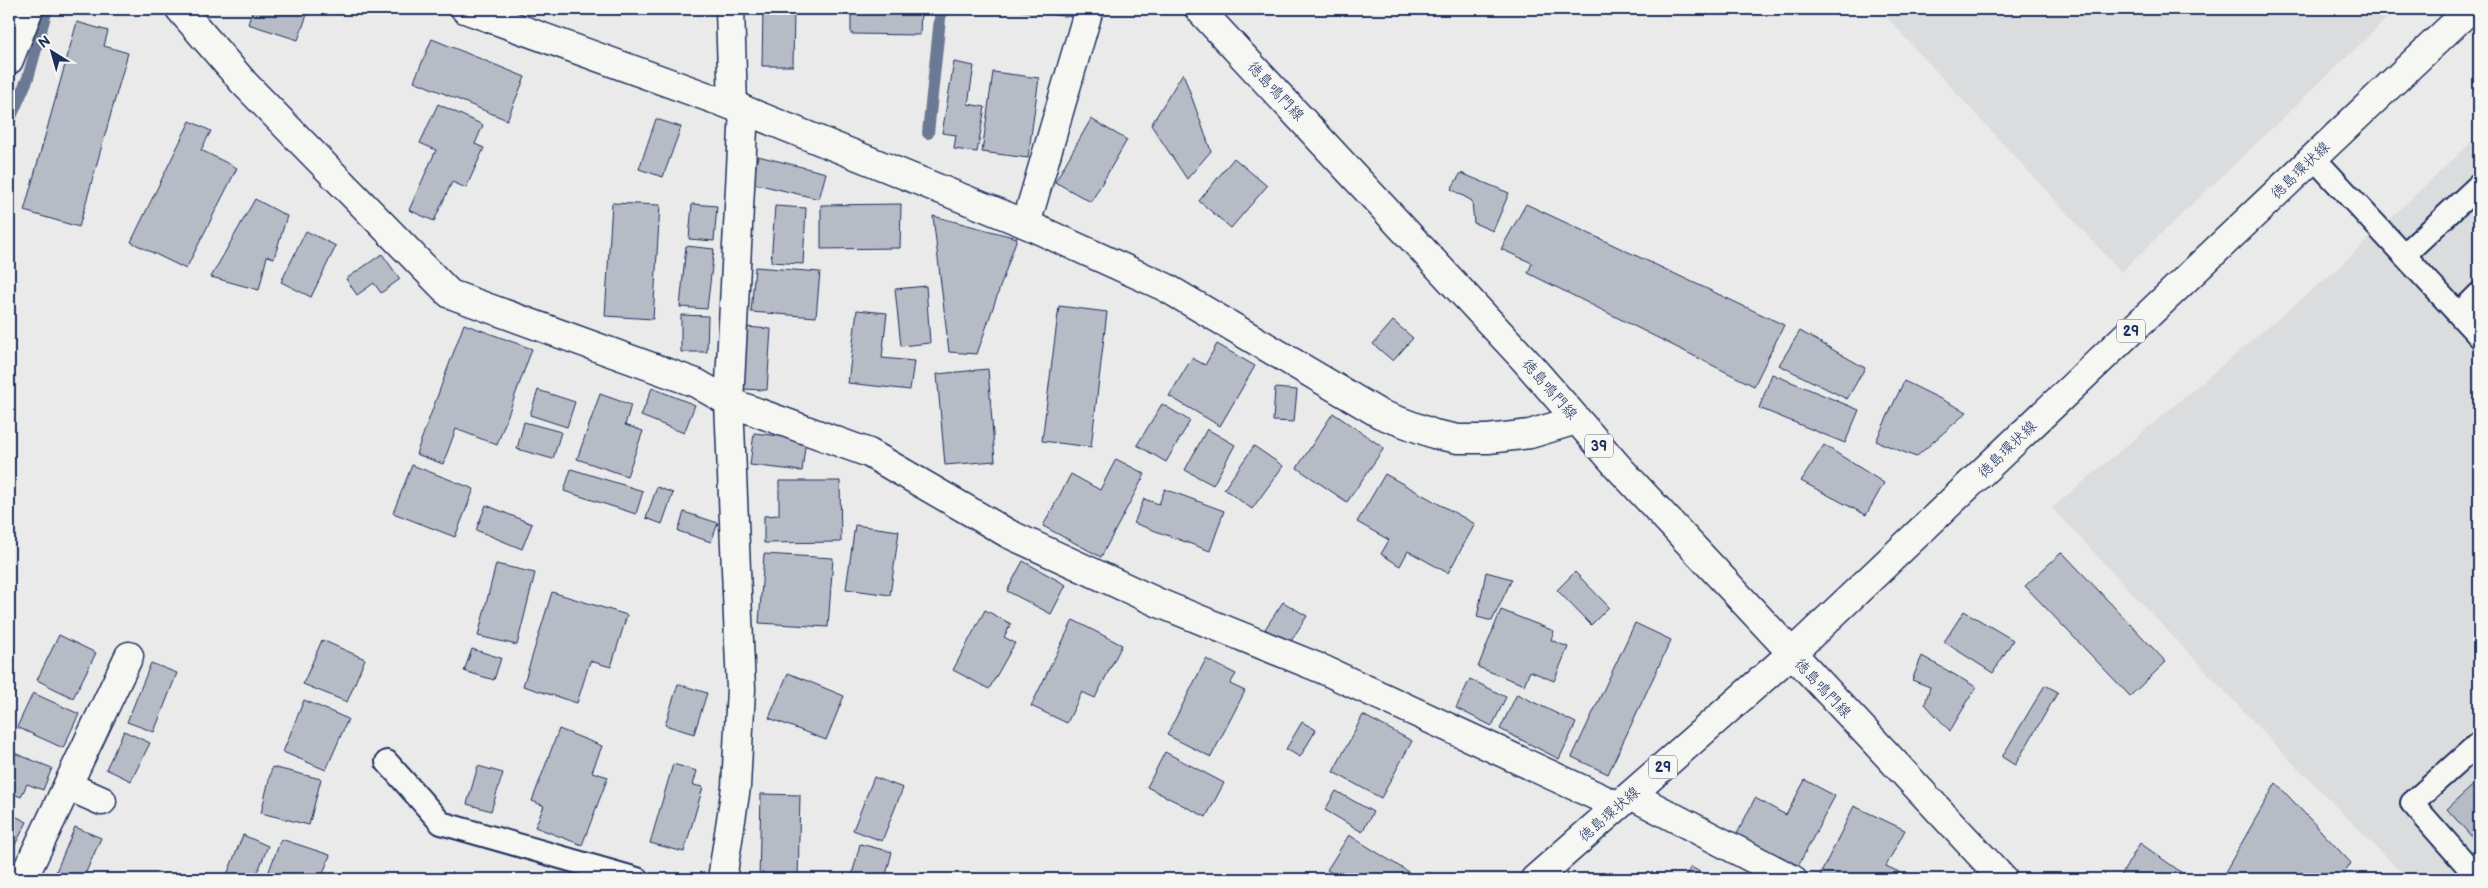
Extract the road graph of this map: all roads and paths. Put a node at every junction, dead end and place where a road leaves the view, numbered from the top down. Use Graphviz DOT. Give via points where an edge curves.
graph roads {
  1 [pos="29,9"];
  2 [pos="180,9"];
  3 [pos="464,9"];
  4 [pos="730,9"];
  5 [pos="1089,9"];
  6 [pos="1199,9"];
  7 [pos="2470,9"];
  8 [pos="9,60"];
  9 [pos="738,108"];
  10 [pos="2324,169"];
  11 [pos="2479,185"];
  12 [pos="1026,224"];
  13 [pos="2404,255"];
  14 [pos="2479,294"];
  15 [pos="2459,314"];
  16 [pos="2479,336"];
  17 [pos="729,402"];
  18 [pos="1576,420"];
  19 [pos="1791,654"];
  20 [pos="129,656"];
  21 [pos="2479,743"];
  22 [pos="387,762"];
  23 [pos="68,786"];
  24 [pos="1625,800"];
  25 [pos="102,801"];
  26 [pos="23,879"];
  27 [pos="637,879"];
  28 [pos="722,879"];
  29 [pos="1535,879"];
  30 [pos="1792,879"];
  31 [pos="2003,879"];
  32 [pos="2479,879"];
  1 -- 8 [label="street"];
  2 -- 17 [label="street" via="244,83 450,294 696,382"];
  3 -- 9 [label="street"];
  4 -- 9 [label="street"];
  5 -- 12 [label="street"];
  6 -- 18 [label="street, 徳島鳴門線 / 39" via="1524,359"];
  7 -- 19 [label="street, 徳島環状線 / 29"];
  9 -- 12 [label="street"];
  9 -- 17 [label="street"];
  10 -- 13 [label="lane"];
  11 -- 13 [label="lane"];
  12 -- 18 [label="street" via="1165,287 1380,414 1434,434 1458,439 1488,439 1530,434"];
  13 -- 15 [label="lane"];
  14 -- 15 [label="lane"];
  15 -- 16 [label="lane"];
  17 -- 24 [label="street" via="869,453 1018,538 1159,604 1322,669"];
  17 -- 28 [label="street" via="741,689 736,787"];
  18 -- 19 [label="street, 徳島鳴門線 / 39"];
  19 -- 24 [label="street, 徳島環状線 / 29"];
  19 -- 31 [label="street, 徳島鳴門線 / 39"];
  20 -- 23 [label="street"];
  21 -- 32 [label="lane" via="2412,803"];
  22 -- 27 [label="lane" via="441,823"];
  23 -- 25 [label="street"];
  23 -- 26 [label="street"];
  24 -- 29 [label="street, 徳島環状線 / 29"];
  24 -- 30 [label="street"];
}
